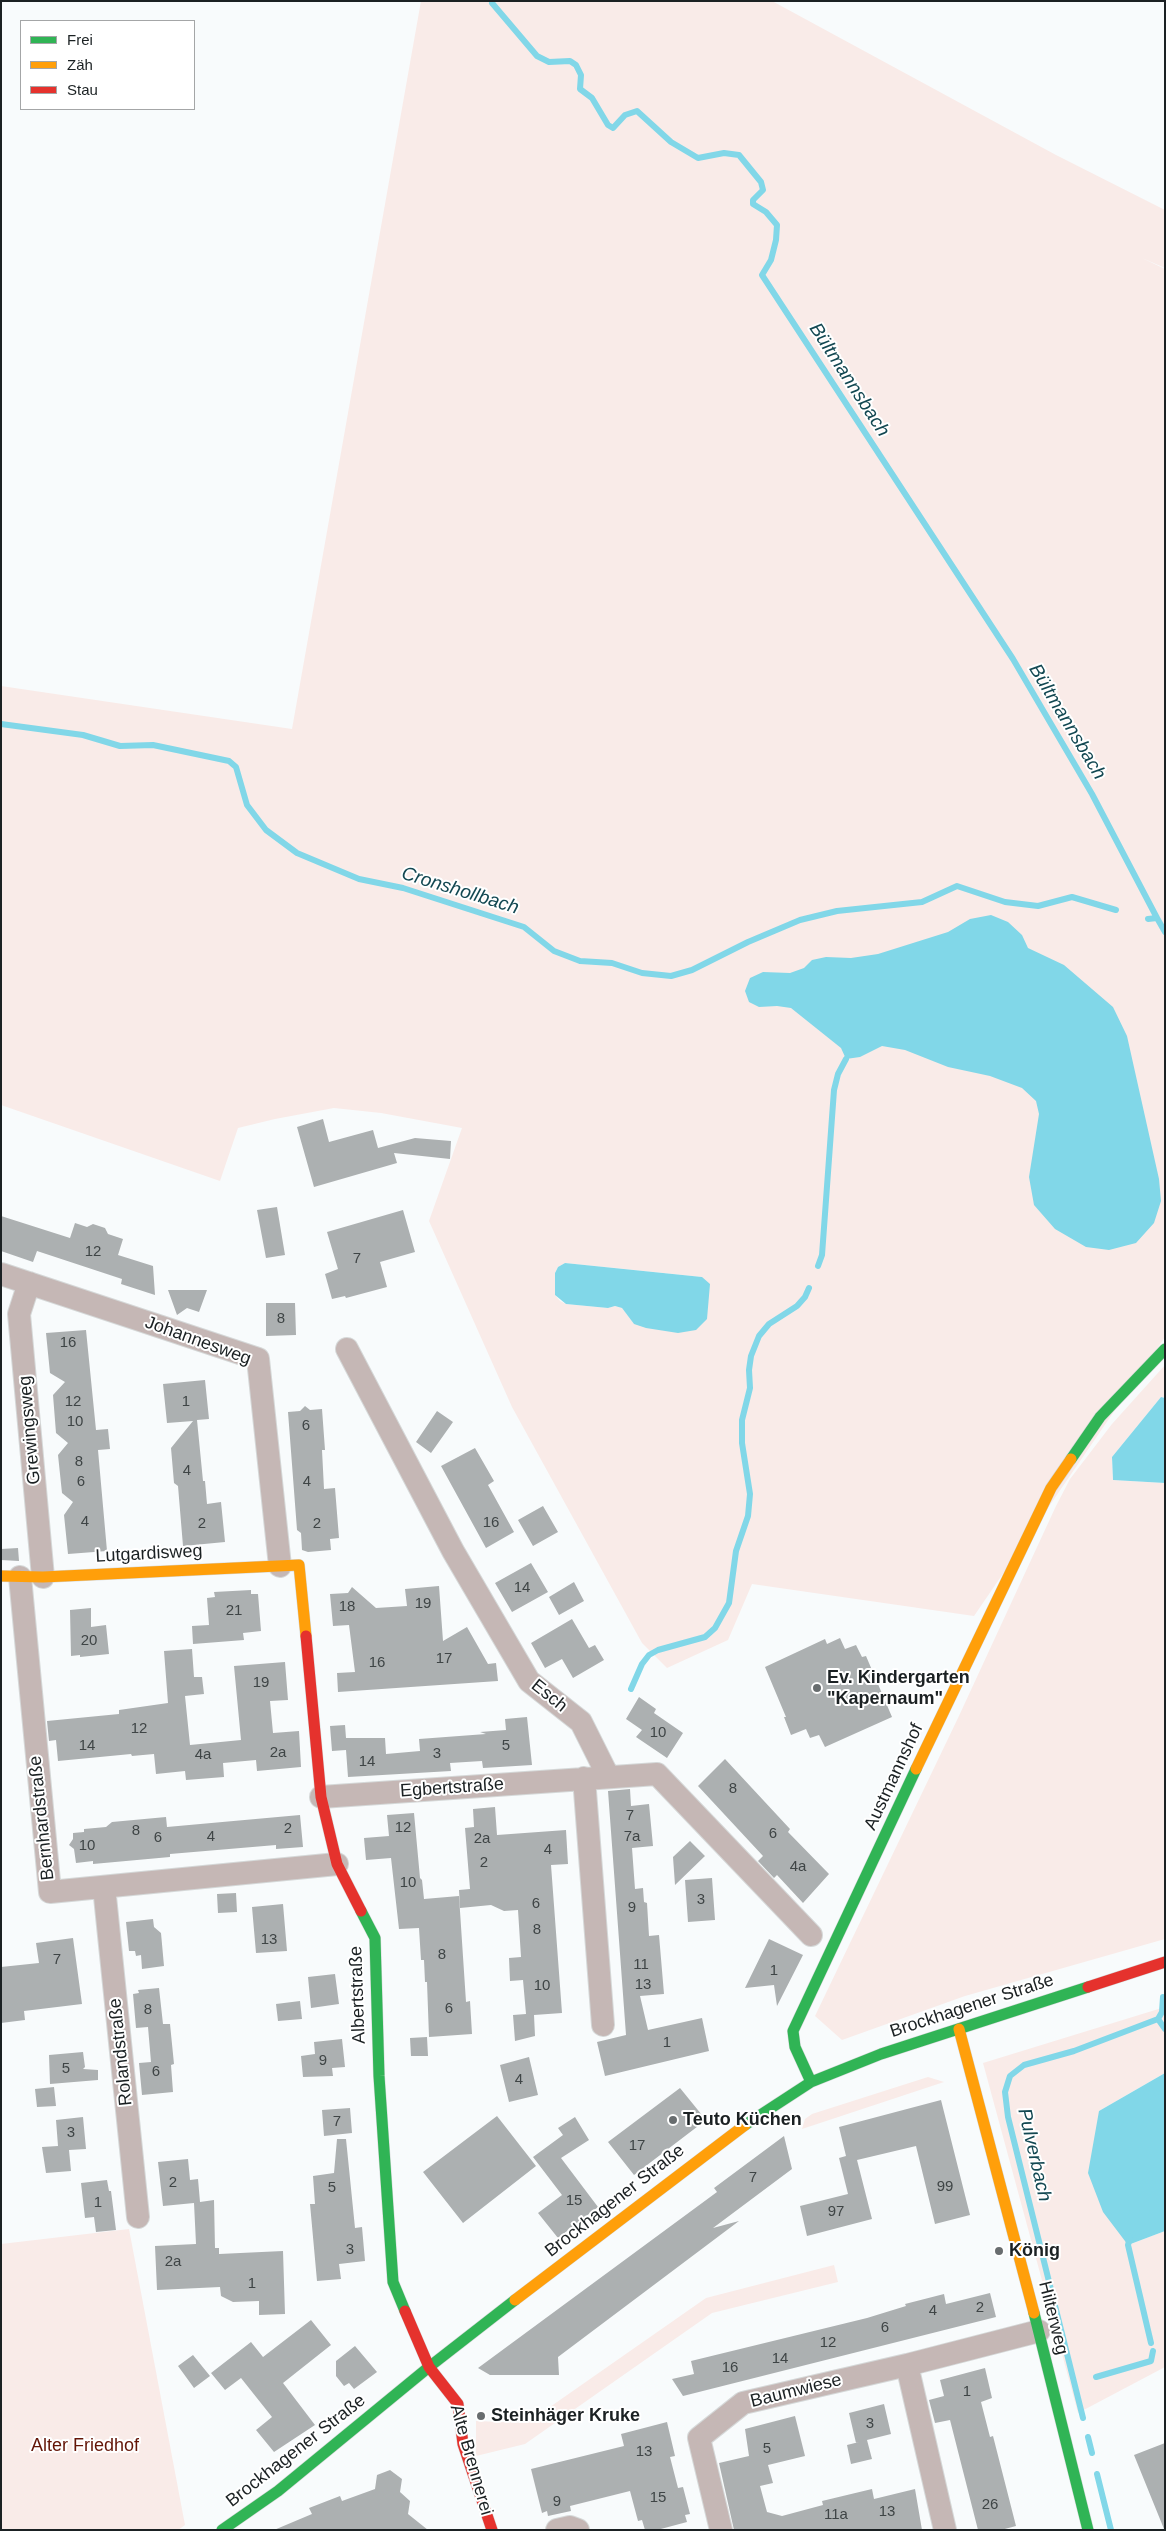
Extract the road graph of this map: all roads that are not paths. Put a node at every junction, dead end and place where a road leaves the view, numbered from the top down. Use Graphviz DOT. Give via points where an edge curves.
graph roads {
  1 [pos="1,1274"];
  2 [pos="29,1284"];
  3 [pos="1165,1348"];
  4 [pos="347,1349"];
  5 [pos="290,1565"];
  6 [pos="10,1577"];
  7 [pos="43,1577"];
  8 [pos="608,1776"];
  9 [pos="584,1778"];
  10 [pos="321,1797"];
  11 [pos="337,1864"];
  12 [pos="104,1887"];
  13 [pos="811,1935"];
  14 [pos="1165,1962"];
  15 [pos="603,2025"];
  16 [pos="959,2029"];
  17 [pos="811,2082"];
  18 [pos="138,2217"];
  19 [pos="1039,2331"];
  20 [pos="907,2365"];
  21 [pos="429,2367"];
  22 [pos="222,2530"];
  23 [pos="492,2530"];
  24 [pos="557,2530"];
  25 [pos="578,2530"];
  26 [pos="721,2530"];
  27 [pos="945,2530"];
  28 [pos="1088,2530"];
  1 -- 2 [label="street, Johannesweg"];
  2 -- 5 [label="street, Johannesweg" via="258,1359"];
  2 -- 7 [label="street, Grewingsweg" via="20,1314"];
  3 -- 17 [label="street, Austmannshof" via="1100,1417 1051,1488 984,1626 793,2031 795,2047"];
  4 -- 8 [label="street, Esch" via="453,1551 529,1681 581,1722"];
  5 -- 7 [label="street, Lutgardisweg"];
  5 -- 10 [label="street, Albertstraße"];
  6 -- 7 [label="street, Lutgardisweg"];
  6 -- 12 [label="street, Bernhardstraße" via="50,1892"];
  8 -- 9 [label="street, Egbertstraße"];
  8 -- 13 [label="street" via="657,1774"];
  9 -- 10 [label="street, Egbertstraße"];
  9 -- 15 [label="street"];
  10 -- 11 [label="street, Albertstraße"];
  11 -- 12 [label="street, Bernhardstraße"];
  11 -- 21 [label="street, Albertstraße" via="375,1938 379,2076 393,2282"];
  12 -- 18 [label="street, Rolandstraße"];
  14 -- 16 [label="street, Brockhagener Straße"];
  16 -- 17 [label="street, Brockhagener Straße" via="881,2054"];
  16 -- 19 [label="street, Hilterweg"];
  17 -- 21 [label="street, Brockhagener Straße" via="715,2146"];
  19 -- 20 [label="street, Baumwiese"];
  19 -- 28 [label="street, Hilterweg"];
  20 -- 26 [label="street, Baumwiese" via="743,2403 700,2438"];
  20 -- 27 [label="street"];
  21 -- 22 [label="street, Brockhagener Straße" via="278,2491"];
  21 -- 23 [label="street, Alte Brennerei" via="458,2404 463,2444"];
  24 -- 25 [label="street" via="570,2527"];
}
